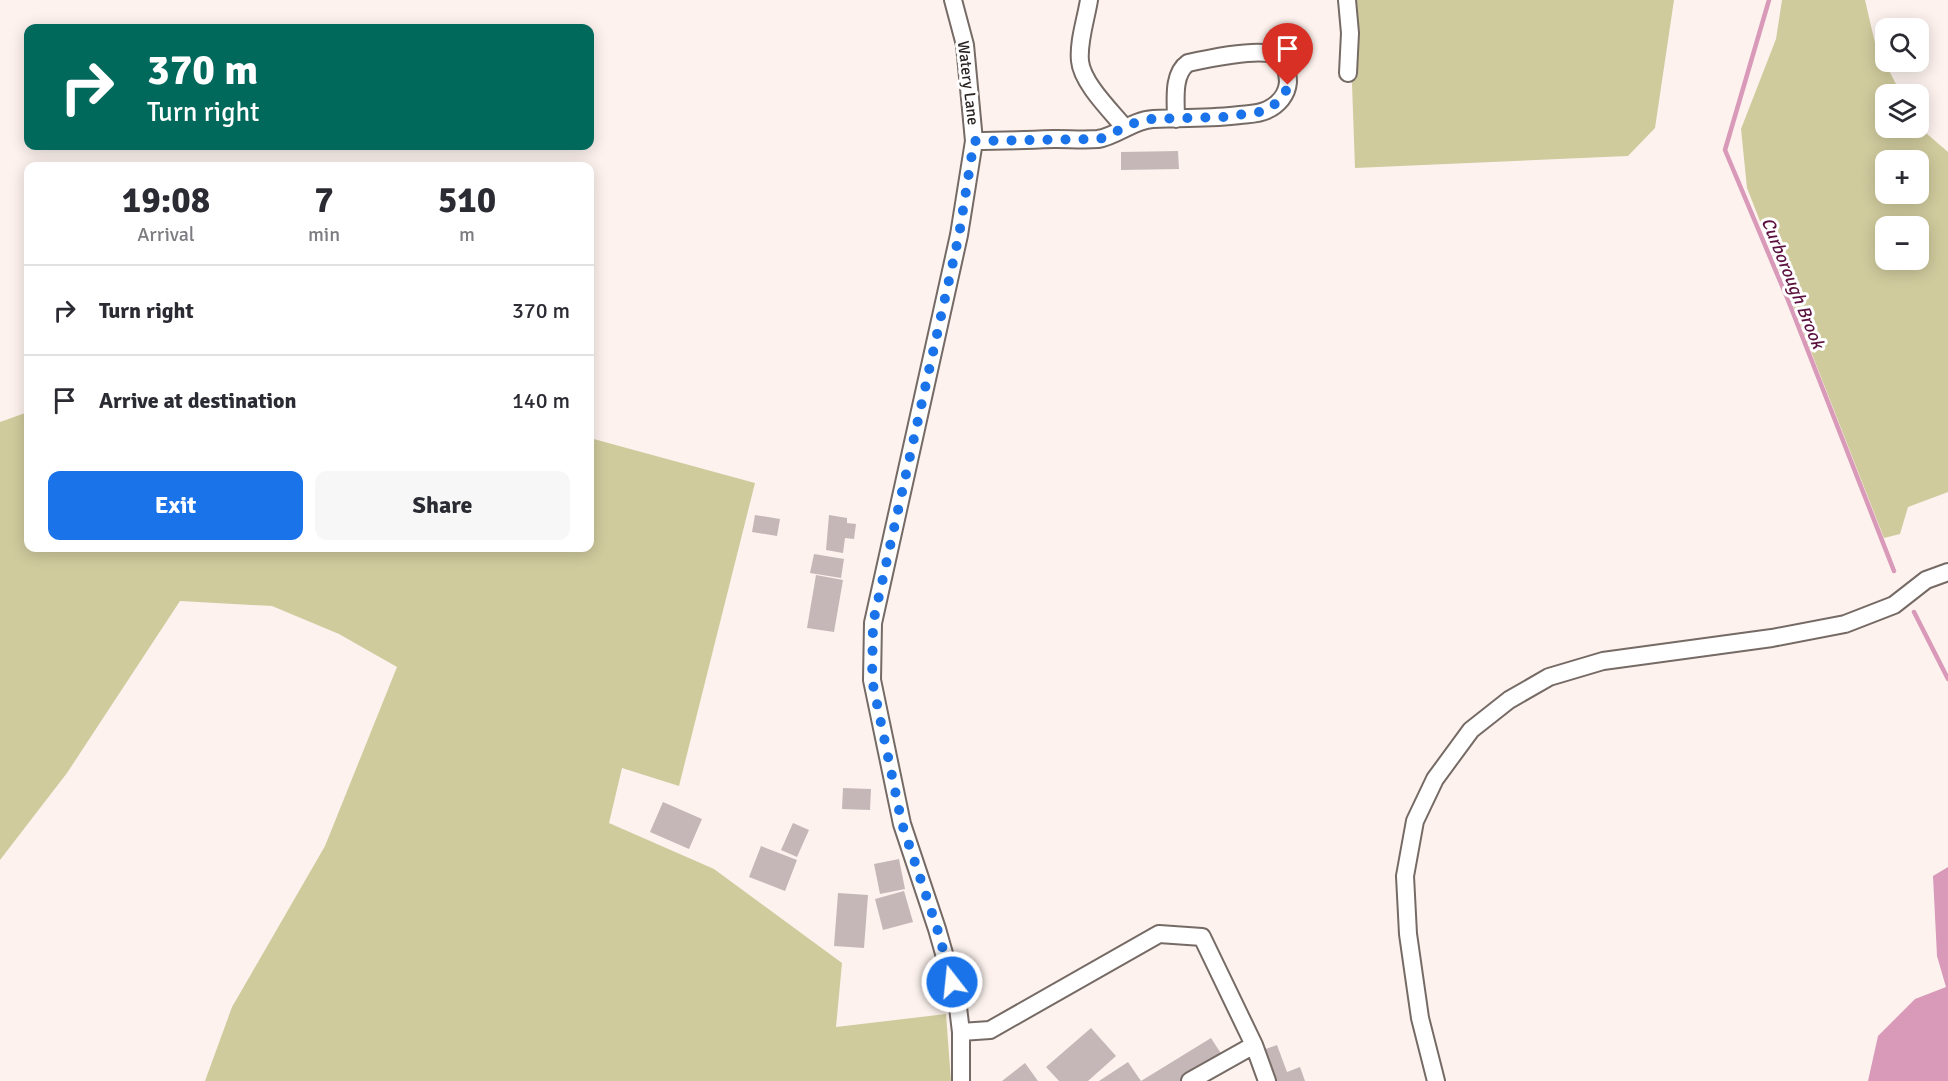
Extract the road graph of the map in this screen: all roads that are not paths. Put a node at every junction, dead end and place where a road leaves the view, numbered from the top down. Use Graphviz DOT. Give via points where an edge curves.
graph roads {
  1 [pos="953,0"];
  2 [pos="1089,0"];
  3 [pos="1347,0"];
  4 [pos="1348,73"];
  5 [pos="1176,119"];
  6 [pos="1125,128"];
  7 [pos="974,141"];
  8 [pos="1948,572"];
  9 [pos="961,1032"];
  10 [pos="1254,1045"];
  11 [pos="961,1081"];
  12 [pos="1190,1081"];
  13 [pos="1267,1081"];
  14 [pos="1436,1081"];
  1 -- 7 [label="street, Watery Lane" via="965,45"];
  2 -- 6 [label="street" via="1079,58 1081,69"];
  3 -- 4 [label="street"];
  5 -- 5 [label="street" via="1268,110 1284,96 1288,85 1284,64 1274,55 1263,53 1188,63 1178,75"];
  5 -- 6 [label="street" via="1139,121"];
  6 -- 7 [label="street" via="1100,139"];
  7 -- 9 [label="street, Watery Lane" via="959,235 873,623 871,654 872,680 902,824 937,928"];
  8 -- 14 [label="street" via="1926,580 1894,605 1845,624 1603,661 1549,677 1509,700 1471,730 1435,779 1415,821 1405,876 1409,944 1420,1018"];
  9 -- 10 [label="street" via="990,1030 1160,934 1202,937"];
  9 -- 11 [label="street, Watery Lane"];
  10 -- 12 [label="street"];
  10 -- 13 [label="street"];
}
